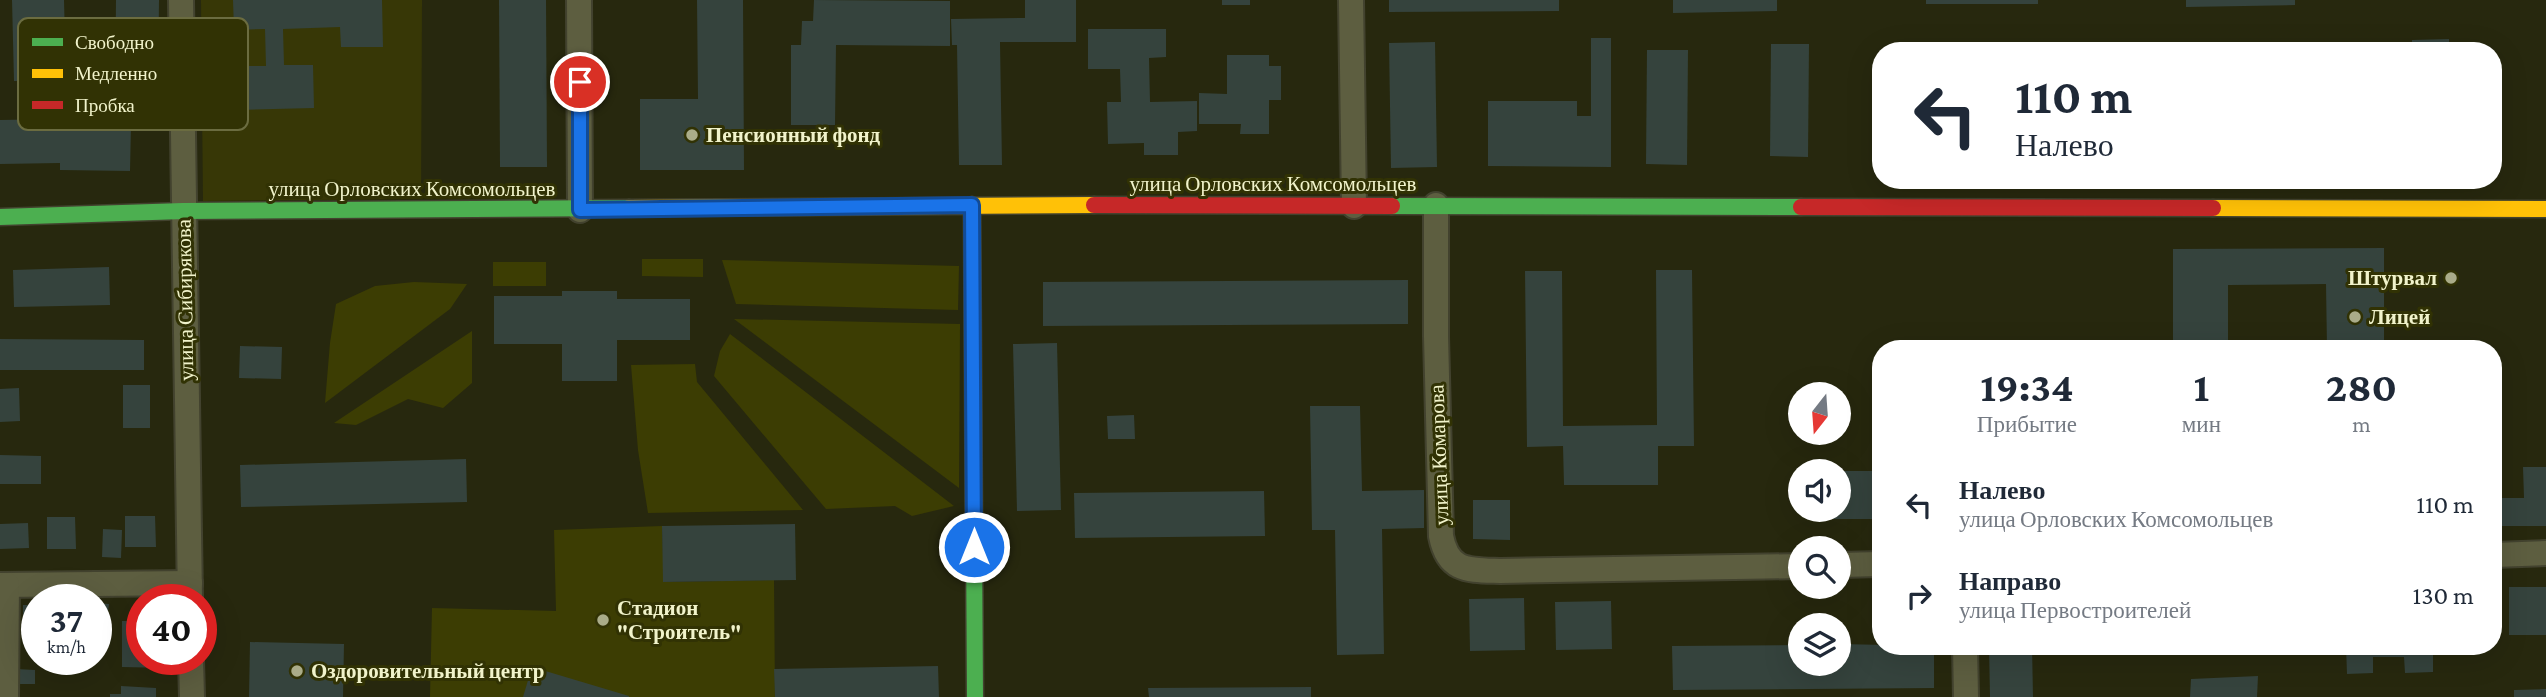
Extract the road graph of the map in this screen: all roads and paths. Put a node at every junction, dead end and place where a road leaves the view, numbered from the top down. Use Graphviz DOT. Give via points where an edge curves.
graph roads {
  1 [pos="181,0"];
  2 [pos="579,0"];
  3 [pos="1350,0"];
  4 [pos="181,18"];
  5 [pos="182,130"];
  6 [pos="972,205"];
  7 [pos="1436,205"];
  8 [pos="1354,206"];
  9 [pos="2546,209"];
  10 [pos="580,210"];
  11 [pos="183,211"];
  12 [pos="0,217"];
  13 [pos="2546,553"];
  14 [pos="2502,555"];
  15 [pos="1872,564"];
  16 [pos="1851,565"];
  17 [pos="1788,566"];
  18 [pos="190,584"];
  19 [pos="4,585"];
  20 [pos="126,590"];
  21 [pos="1965,655"];
  22 [pos="191,675"];
  23 [pos="6,697"];
  24 [pos="192,697"];
  25 [pos="975,697"];
  26 [pos="1966,697"];
  1 -- 4 [label="street, улица Сибирякова"];
  2 -- 10 [label="street"];
  3 -- 8 [label="street"];
  5 -- 11 [label="street, улица Сибирякова"];
  6 -- 8 [label="street, улица Орловских Комсомольцев"];
  6 -- 10 [label="street, улица Орловских Комсомольцев"];
  6 -- 25 [label="street"];
  7 -- 8 [label="street, улица Орловских Комсомольцев"];
  7 -- 9 [label="street, улица Орловских Комсомольцев"];
  7 -- 17 [label="street, улица Комарова" via="1441,536 1452,562 1500,571"];
  10 -- 11 [label="street, улица Орловских Комсомольцев"];
  11 -- 12 [label="street, улица Орловских Комсомольцев"];
  11 -- 18 [label="street, улица Сибирякова"];
  13 -- 14 [label="street"];
  15 -- 16 [label="street"];
  19 -- 20 [label="street"];
  19 -- 23 [label="street"];
  21 -- 26 [label="street"];
  22 -- 24 [label="street"];
}
